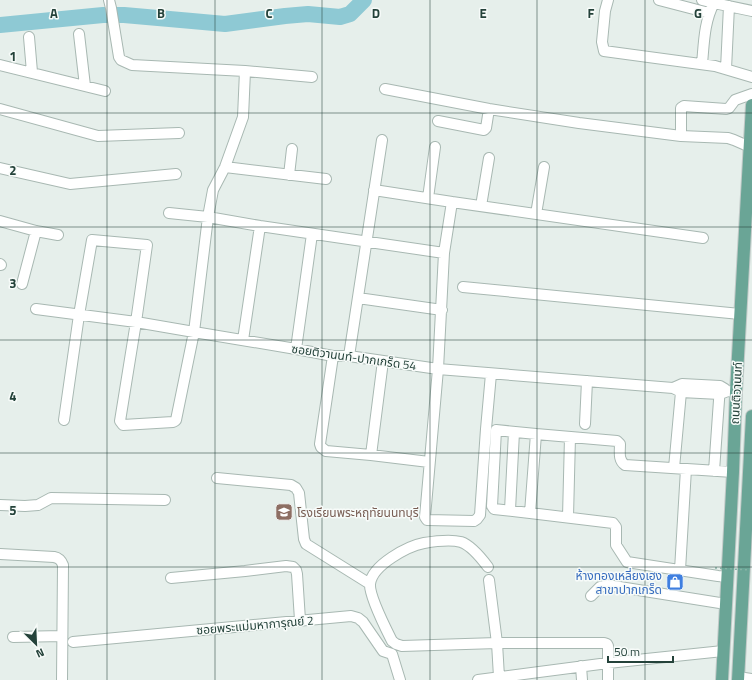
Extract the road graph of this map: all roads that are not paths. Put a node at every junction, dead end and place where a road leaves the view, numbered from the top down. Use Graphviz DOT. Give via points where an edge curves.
graph roads {
  1 [pos="608,0"];
  2 [pos="659,0"];
  3 [pos="702,0"];
  4 [pos="714,3"];
  5 [pos="110,4"];
  6 [pos="729,6"];
  7 [pos="752,11"];
  8 [pos="709,13"];
  9 [pos="79,34"];
  10 [pos="29,37"];
  11 [pos="702,64"];
  12 [pos="0,65"];
  13 [pos="726,69"];
  14 [pos="245,71"];
  15 [pos="32,72"];
  16 [pos="312,77"];
  17 [pos="752,77"];
  18 [pos="85,86"];
  19 [pos="386,89"];
  20 [pos="105,91"];
  21 [pos="752,94"];
  22 [pos="752,105"];
  23 [pos="0,109"];
  24 [pos="489,109"];
  25 [pos="438,121"];
  26 [pos="179,133"];
  27 [pos="681,136"];
  28 [pos="382,140"];
  29 [pos="435,147"];
  30 [pos="750,147"];
  31 [pos="292,149"];
  32 [pos="488,158"];
  33 [pos="226,167"];
  34 [pos="544,167"];
  35 [pos="0,168"];
  36 [pos="176,174"];
  37 [pos="289,174"];
  38 [pos="326,179"];
  39 [pos="374,190"];
  40 [pos="428,198"];
  41 [pos="452,202"];
  42 [pos="481,206"];
  43 [pos="169,213"];
  44 [pos="536,214"];
  45 [pos="208,217"];
  46 [pos="0,221"];
  47 [pos="260,226"];
  48 [pos="36,231"];
  49 [pos="58,234"];
  50 [pos="312,234"];
  51 [pos="703,238"];
  52 [pos="366,242"];
  53 [pos="444,253"];
  54 [pos="748,267"];
  55 [pos="22,284"];
  56 [pos="463,287"];
  57 [pos="358,298"];
  58 [pos="36,309"];
  59 [pos="442,310"];
  60 [pos="740,314"];
  61 [pos="79,315"];
  62 [pos="136,322"];
  63 [pos="194,332"];
  64 [pos="243,340"];
  65 [pos="296,349"];
  66 [pos="333,356"];
  67 [pos="349,356"];
  68 [pos="383,361"];
  69 [pos="438,369"];
  70 [pos="491,374"];
  71 [pos="587,381"];
  72 [pos="677,390"];
  73 [pos="726,391"];
  74 [pos="752,416"];
  75 [pos="64,420"];
  76 [pos="585,424"];
  77 [pos="514,432"];
  78 [pos="536,434"];
  79 [pos="570,437"];
  80 [pos="751,454"];
  81 [pos="371,455"];
  82 [pos="429,462"];
  83 [pos="674,468"];
  84 [pos="686,469"];
  85 [pos="714,471"];
  86 [pos="733,472"];
  87 [pos="751,473"];
  88 [pos="217,478"];
  89 [pos="165,500"];
  90 [pos="0,505"];
  91 [pos="510,510"];
  92 [pos="530,512"];
  93 [pos="568,517"];
  94 [pos="0,554"];
  95 [pos="488,567"];
  96 [pos="680,570"];
  97 [pos="727,577"];
  98 [pos="171,578"];
  99 [pos="490,580"];
  100 [pos="370,584"];
  101 [pos="591,596"];
  102 [pos="726,604"];
  103 [pos="300,620"];
  104 [pos="62,636"];
  105 [pos="13,637"];
  106 [pos="73,642"];
  107 [pos="497,643"];
  108 [pos="723,651"];
  109 [pos="608,663"];
  110 [pos="581,666"];
  111 [pos="549,675"];
  112 [pos="499,678"];
  113 [pos="518,678"];
  114 [pos="738,678"];
  115 [pos="752,679"];
  116 [pos="62,680"];
  117 [pos="400,680"];
  118 [pos="478,680"];
  119 [pos="582,680"];
  120 [pos="608,680"];
  121 [pos="722,680"];
  1 -- 11 [label="street" via="602,42 604,51"];
  2 -- 8 [label="street"];
  3 -- 4 [label="street"];
  4 -- 6 [label="street"];
  4 -- 8 [label="street"];
  5 -- 14 [label="street" via="121,60 132,65"];
  6 -- 7 [label="street"];
  6 -- 13 [label="street"];
  8 -- 11 [label="street"];
  9 -- 18 [label="street"];
  10 -- 15 [label="street"];
  11 -- 13 [label="street"];
  12 -- 15 [label="street"];
  13 -- 17 [label="street"];
  14 -- 16 [label="street"];
  14 -- 33 [label="street" via="243,117"];
  15 -- 18 [label="street"];
  18 -- 20 [label="street"];
  19 -- 24 [label="street"];
  21 -- 27 [label="street" via="735,100 726,109 682,107"];
  22 -- 30 [label="main road, ถนนติวานนท์"];
  23 -- 26 [label="street" via="98,136"];
  24 -- 25 [label="street" via="484,130"];
  24 -- 27 [label="street"];
  27 -- 30 [label="street" via="728,138"];
  28 -- 39 [label="street"];
  29 -- 40 [label="street"];
  30 -- 54 [label="main road, ถนนติวานนท์"];
  31 -- 37 [label="street"];
  32 -- 42 [label="street"];
  33 -- 37 [label="street"];
  33 -- 45 [label="street" via="213,190"];
  34 -- 44 [label="street"];
  35 -- 36 [label="street" via="70,184"];
  37 -- 38 [label="street"];
  39 -- 40 [label="street"];
  39 -- 52 [label="street"];
  40 -- 41 [label="street"];
  41 -- 42 [label="street"];
  41 -- 53 [label="street"];
  42 -- 44 [label="street"];
  43 -- 45 [label="street"];
  44 -- 51 [label="street"];
  45 -- 47 [label="street"];
  45 -- 63 [label="street"];
  46 -- 48 [label="street"];
  47 -- 50 [label="street"];
  47 -- 64 [label="street"];
  48 -- 49 [label="street"];
  48 -- 55 [label="street"];
  50 -- 52 [label="street"];
  50 -- 65 [label="street"];
  52 -- 53 [label="street"];
  52 -- 57 [label="street"];
  53 -- 59 [label="street"];
  54 -- 60 [label="main road, ถนนติวานนท์"];
  56 -- 60 [label="street"];
  57 -- 59 [label="street"];
  57 -- 67 [label="street"];
  58 -- 61 [label="street, ซอยติวานนท์-ปากเกร็ด 54"];
  59 -- 69 [label="street"];
  60 -- 73 [label="main road, ถนนติวานนท์"];
  61 -- 62 [label="street, ซอยติวานนท์-ปากเกร็ด 54"];
  61 -- 62 [label="street" via="92,240 147,245"];
  61 -- 75 [label="street"];
  62 -- 63 [label="street, ซอยติวานนท์-ปากเกร็ด 54"];
  62 -- 63 [label="street" via="120,421 123,425 175,421"];
  63 -- 64 [label="street, ซอยติวานนท์-ปากเกร็ด 54"];
  64 -- 65 [label="street, ซอยติวานนท์-ปากเกร็ด 54"];
  65 -- 66 [label="street, ซอยติวานนท์-ปากเกร็ด 54"];
  66 -- 67 [label="street, ซอยติวานนท์-ปากเกร็ด 54"];
  66 -- 81 [label="street" via="321,448 326,451"];
  67 -- 68 [label="street, ซอยติวานนท์-ปากเกร็ด 54"];
  68 -- 69 [label="street, ซอยติวานนท์-ปากเกร็ด 54"];
  68 -- 81 [label="street"];
  69 -- 70 [label="street, ซอยติวานนท์-ปากเกร็ด 54"];
  69 -- 82 [label="street"];
  70 -- 71 [label="street, ซอยติวานนท์-ปากเกร็ด 54"];
  70 -- 82 [label="street" via="480,515 477,519 425,519"];
  71 -- 72 [label="street, ซอยติวานนท์-ปากเกร็ด 54"];
  71 -- 76 [label="street"];
  72 -- 73 [label="street, ซอยติวานนท์-ปากเกร็ด 54"];
  72 -- 83 [label="street"];
  73 -- 85 [label="street"];
  73 -- 86 [label="main road, ถนนติวานนท์"];
  74 -- 80 [label="main road, ถนนติวานนท์"];
  77 -- 78 [label="street"];
  77 -- 91 [label="street"];
  77 -- 91 [label="street" via="496,430 492,504 494,508"];
  78 -- 79 [label="street"];
  78 -- 92 [label="street"];
  79 -- 83 [label="street" via="617,441 620,444 620,459 625,465"];
  79 -- 93 [label="street"];
  80 -- 87 [label="main road, ถนนติวานนท์"];
  81 -- 82 [label="street"];
  83 -- 84 [label="street"];
  84 -- 85 [label="street"];
  84 -- 96 [label="street"];
  85 -- 86 [label="street"];
  86 -- 97 [label="main road, ถนนติวานนท์"];
  87 -- 114 [label="main road, ถนนติวานนท์"];
  88 -- 100 [label="street" via="285,484 296,488 299,493 306,544"];
  89 -- 90 [label="street" via="51,498 38,505"];
  91 -- 92 [label="street"];
  92 -- 93 [label="street"];
  93 -- 96 [label="street" via="613,523 616,527 616,545 627,562"];
  94 -- 104 [label="street" via="59,558 63,565"];
  95 -- 100 [label="street" via="474,551 462,543 423,543 403,551 384,563 373,575"];
  96 -- 97 [label="street"];
  97 -- 102 [label="main road, ถนนติวานนท์"];
  98 -- 103 [label="street" via="293,567 297,574"];
  99 -- 107 [label="street"];
  100 -- 107 [label="street" via="382,619 396,644 402,646"];
  101 -- 102 [label="street" via="600,587 607,585"];
  102 -- 108 [label="main road, ถนนติวานนท์"];
  103 -- 106 [label="street, ซอยพระแม่มหาการุณย์ 2"];
  103 -- 117 [label="street, ซอยพระแม่มหาการุณย์ 2" via="351,616 358,618 383,651 392,654"];
  104 -- 105 [label="street"];
  104 -- 116 [label="street"];
  107 -- 109 [label="street" via="604,643 608,646"];
  107 -- 112 [label="street"];
  108 -- 109 [label="street"];
  108 -- 121 [label="main road, ถนนติวานนท์"];
  109 -- 110 [label="street"];
  109 -- 120 [label="street"];
  110 -- 111 [label="street"];
  110 -- 119 [label="street"];
  111 -- 113 [label="street"];
  112 -- 113 [label="street"];
  112 -- 118 [label="street"];
  114 -- 115 [label="street"];
}
